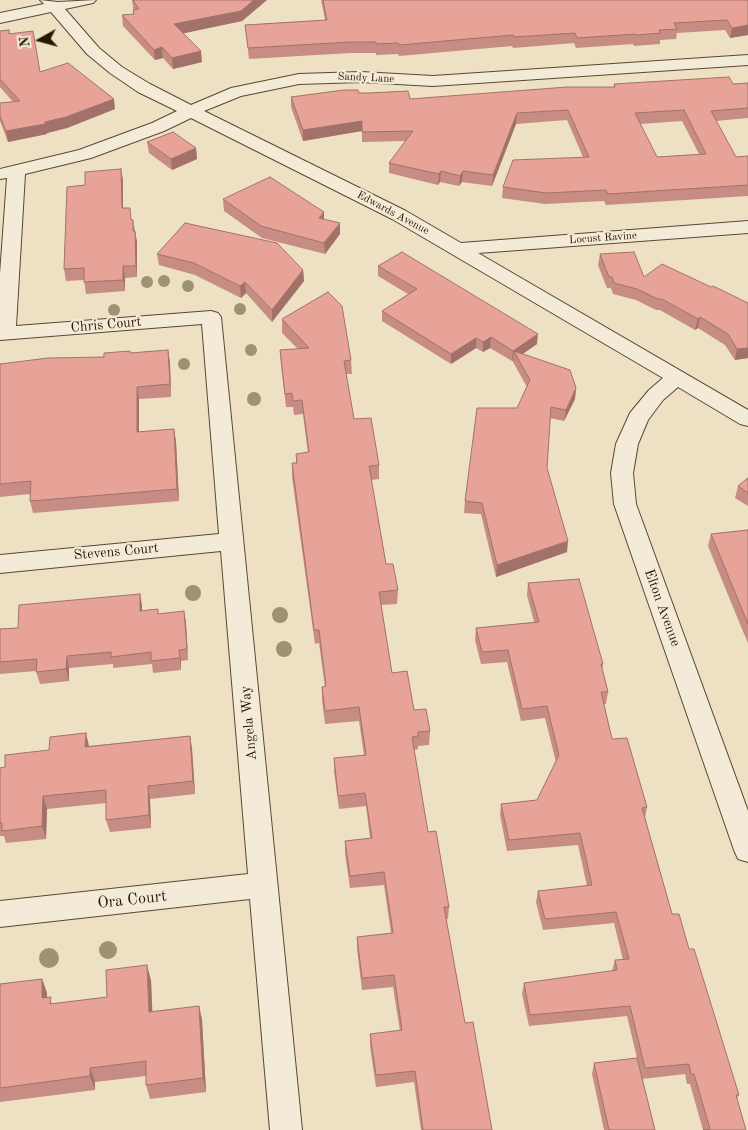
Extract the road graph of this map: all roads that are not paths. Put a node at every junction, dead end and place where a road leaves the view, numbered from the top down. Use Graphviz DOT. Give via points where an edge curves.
graph roads {
  1 [pos="88,0"];
  2 [pos="52,4"];
  3 [pos="0,18"];
  4 [pos="748,60"];
  5 [pos="190,112"];
  6 [pos="8,173"];
  7 [pos="748,227"];
  8 [pos="457,249"];
  9 [pos="211,316"];
  10 [pos="3,333"];
  11 [pos="677,377"];
  12 [pos="748,419"];
  13 [pos="232,541"];
  14 [pos="0,564"];
  15 [pos="748,850"];
  16 [pos="264,885"];
  17 [pos="0,914"];
  18 [pos="286,1130"];
  1 -- 2 [label="street"];
  2 -- 3 [label="street"];
  2 -- 5 [label="street, Edwards Avenue" via="93,51 116,70"];
  4 -- 5 [label="street, Sandy Lane" via="433,81 361,77 299,79 237,92"];
  5 -- 6 [label="street, Sandy Lane" via="123,141"];
  5 -- 8 [label="street, Edwards Avenue" via="399,214"];
  6 -- 10 [label="street"];
  7 -- 8 [label="street, Locust Ravine"];
  8 -- 11 [label="street, Edwards Avenue"];
  9 -- 10 [label="street, Chris Court"];
  9 -- 13 [label="street, Angela Way"];
  11 -- 12 [label="street, Edwards Avenue"];
  11 -- 15 [label="street, Elton Avenue" via="656,395 638,418 626,444 622,473 625,504"];
  13 -- 14 [label="street, Stevens Court"];
  13 -- 16 [label="street, Angela Way"];
  16 -- 17 [label="street, Ora Court"];
  16 -- 18 [label="street, Angela Way"];
}
